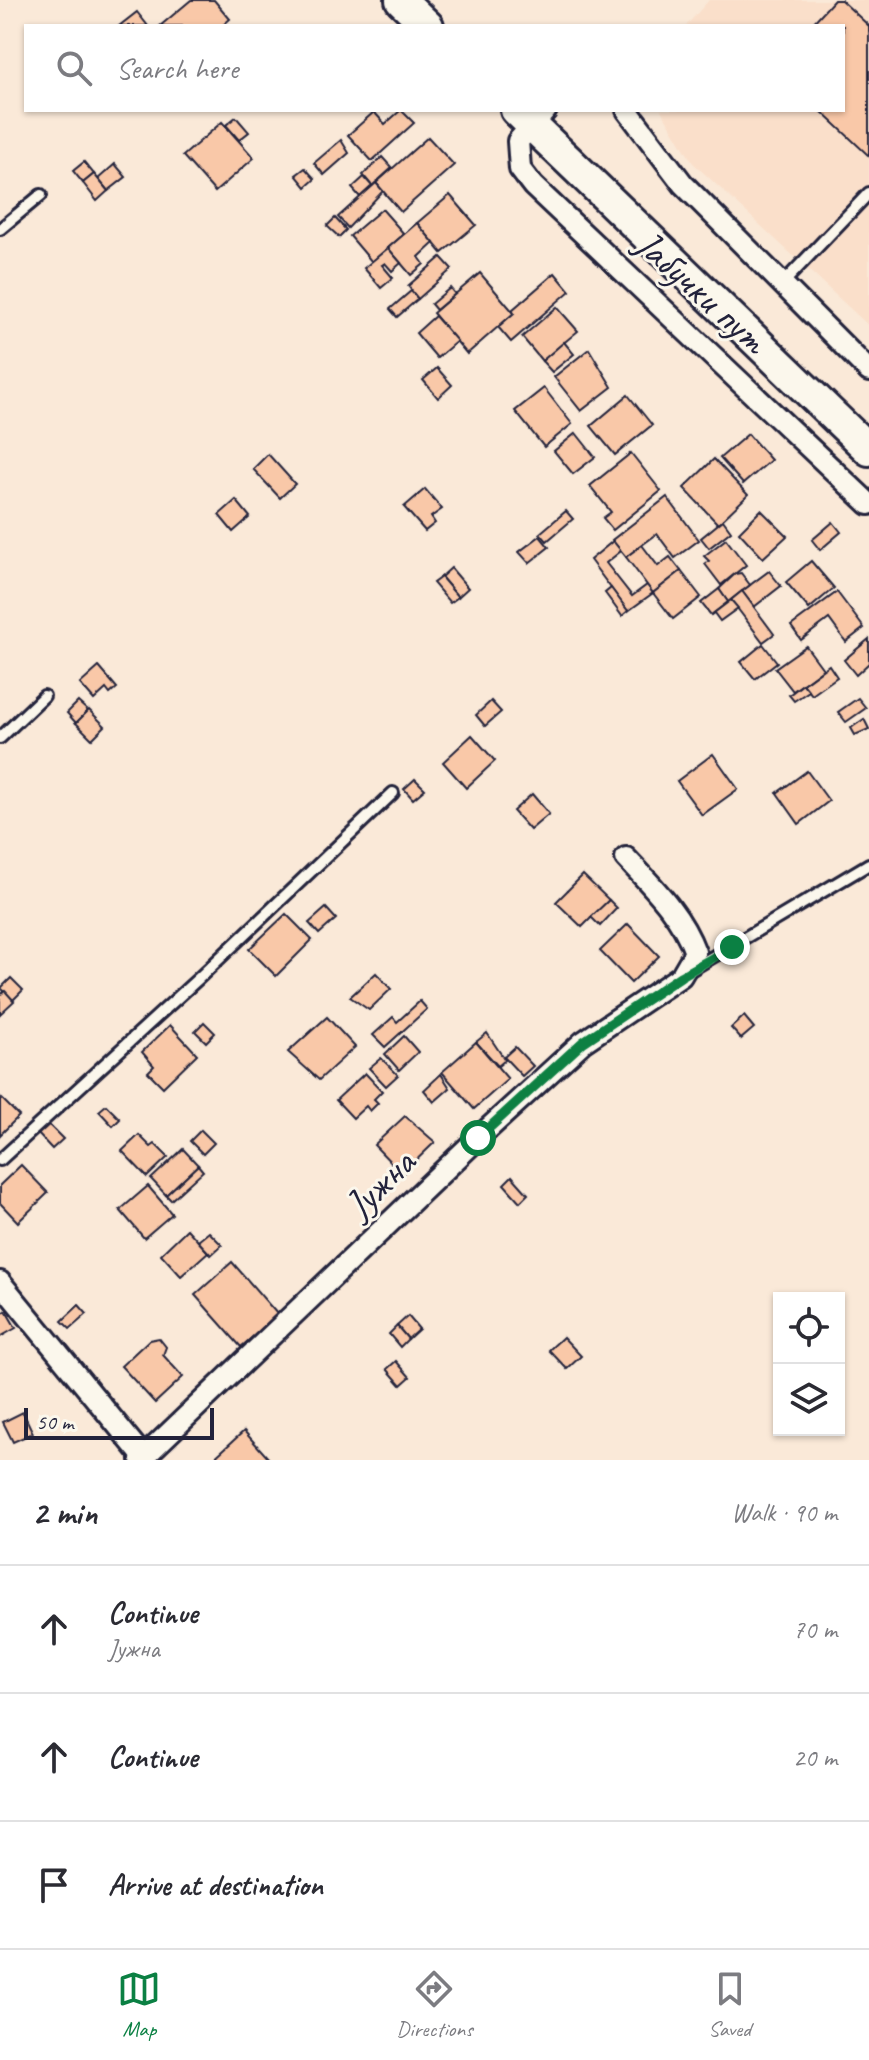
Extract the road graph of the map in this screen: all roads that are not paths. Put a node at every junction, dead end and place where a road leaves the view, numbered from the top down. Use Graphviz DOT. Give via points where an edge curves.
graph roads {
  1 [pos="401,0"];
  2 [pos="426,24"];
  3 [pos="629,112"];
  4 [pos="531,115"];
  5 [pos="869,193"];
  6 [pos="41,195"];
  7 [pos="0,229"];
  8 [pos="784,282"];
  9 [pos="869,371"];
  10 [pos="869,450"];
  11 [pos="869,504"];
  12 [pos="44,696"];
  13 [pos="0,738"];
  14 [pos="393,793"];
  15 [pos="626,858"];
  16 [pos="869,864"];
  17 [pos="681,976"];
  18 [pos="0,1160"];
  19 [pos="0,1282"];
  20 [pos="144,1459"];
  1 -- 2 [label="main road"];
  3 -- 8 [label="street, Јабучки пут" via="683,184"];
  4 -- 10 [label="main road, Јабучки пут"];
  4 -- 11 [label="street, Јабучки пут" via="517,156 533,186"];
  5 -- 8 [label="lane"];
  6 -- 7 [label="lane"];
  8 -- 9 [label="street, Јабучки пут"];
  12 -- 13 [label="lane"];
  14 -- 18 [label="lane"];
  15 -- 17 [label="street" via="688,933 695,952"];
  16 -- 17 [label="lane"];
  17 -- 20 [label="street, Јужна" via="583,1042"];
  19 -- 20 [label="street"];
}
